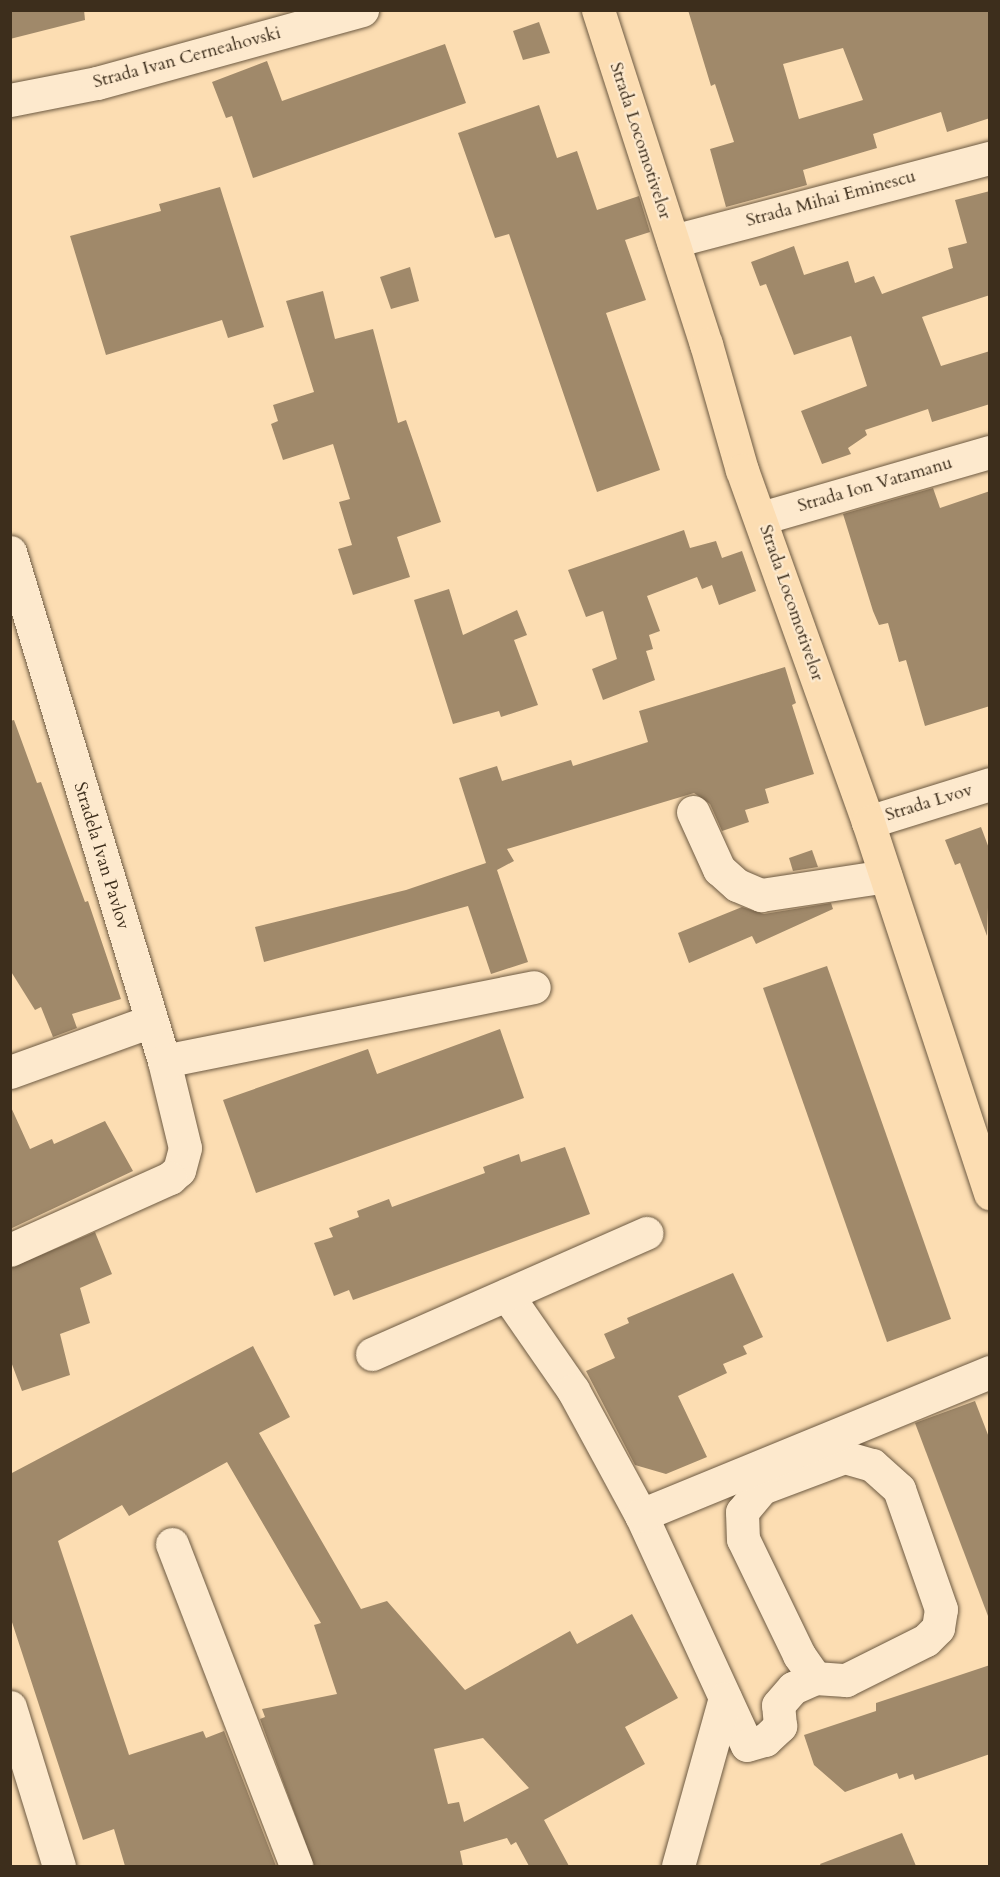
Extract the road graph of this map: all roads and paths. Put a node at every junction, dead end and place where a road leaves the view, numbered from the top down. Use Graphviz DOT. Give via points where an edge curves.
graph roads {
  1 [pos="362,10"];
  2 [pos="598,10"];
  3 [pos="10,100"];
  4 [pos="990,158"];
  5 [pos="673,241"];
  6 [pos="990,452"];
  7 [pos="761,518"];
  8 [pos="10,552"];
  9 [pos="990,784"];
  10 [pos="693,812"];
  11 [pos="868,822"];
  12 [pos="886,876"];
  13 [pos="534,987"];
  14 [pos="151,1021"];
  15 [pos="164,1061"];
  16 [pos="10,1072"];
  17 [pos="990,1193"];
  18 [pos="646,1233"];
  19 [pos="10,1250"];
  20 [pos="507,1295"];
  21 [pos="372,1354"];
  22 [pos="990,1372"];
  23 [pos="641,1515"];
  24 [pos="172,1544"];
  25 [pos="815,1678"];
  26 [pos="725,1698"];
  27 [pos="10,1707"];
  28 [pos="59,1866"];
  29 [pos="296,1866"];
  30 [pos="678,1866"];
  1 -- 3 [label="street, Strada Ivan Cerneahovski" via="97,83"];
  2 -- 5 [label="main road, Strada Locomotivelor"];
  4 -- 5 [label="street, Strada Mihai Eminescu"];
  5 -- 7 [label="main road, Strada Locomotivelor" via="742,470"];
  6 -- 7 [label="street, Strada Ion Vatamanu"];
  7 -- 11 [label="main road, Strada Locomotivelor"];
  8 -- 14 [label="street, Stradela Ivan Pavlov"];
  9 -- 11 [label="street, Strada Lvov"];
  10 -- 12 [label="street" via="718,869 737,885 762,895"];
  11 -- 12 [label="main road, Strada Locomotivelor"];
  12 -- 17 [label="main road, Strada Locomotivelor"];
  13 -- 15 [label="street"];
  14 -- 15 [label="street, Stradela Ivan Pavlov"];
  14 -- 16 [label="street"];
  15 -- 19 [label="street, Stradela Ivan Pavlov" via="184,1134 183,1161 170,1178"];
  18 -- 20 [label="street"];
  20 -- 21 [label="street"];
  20 -- 23 [label="street" via="573,1389"];
  22 -- 23 [label="street"];
  23 -- 26 [label="street"];
  24 -- 29 [label="street"];
  25 -- 25 [label="street" via="799,1656 743,1539 742,1512 762,1488 844,1457 872,1465 899,1489 941,1609 938,1628 926,1640 846,1680"];
  25 -- 26 [label="street" via="794,1688 778,1706 780,1726 765,1740 747,1745"];
  26 -- 30 [label="street"];
  27 -- 28 [label="street"];
}
